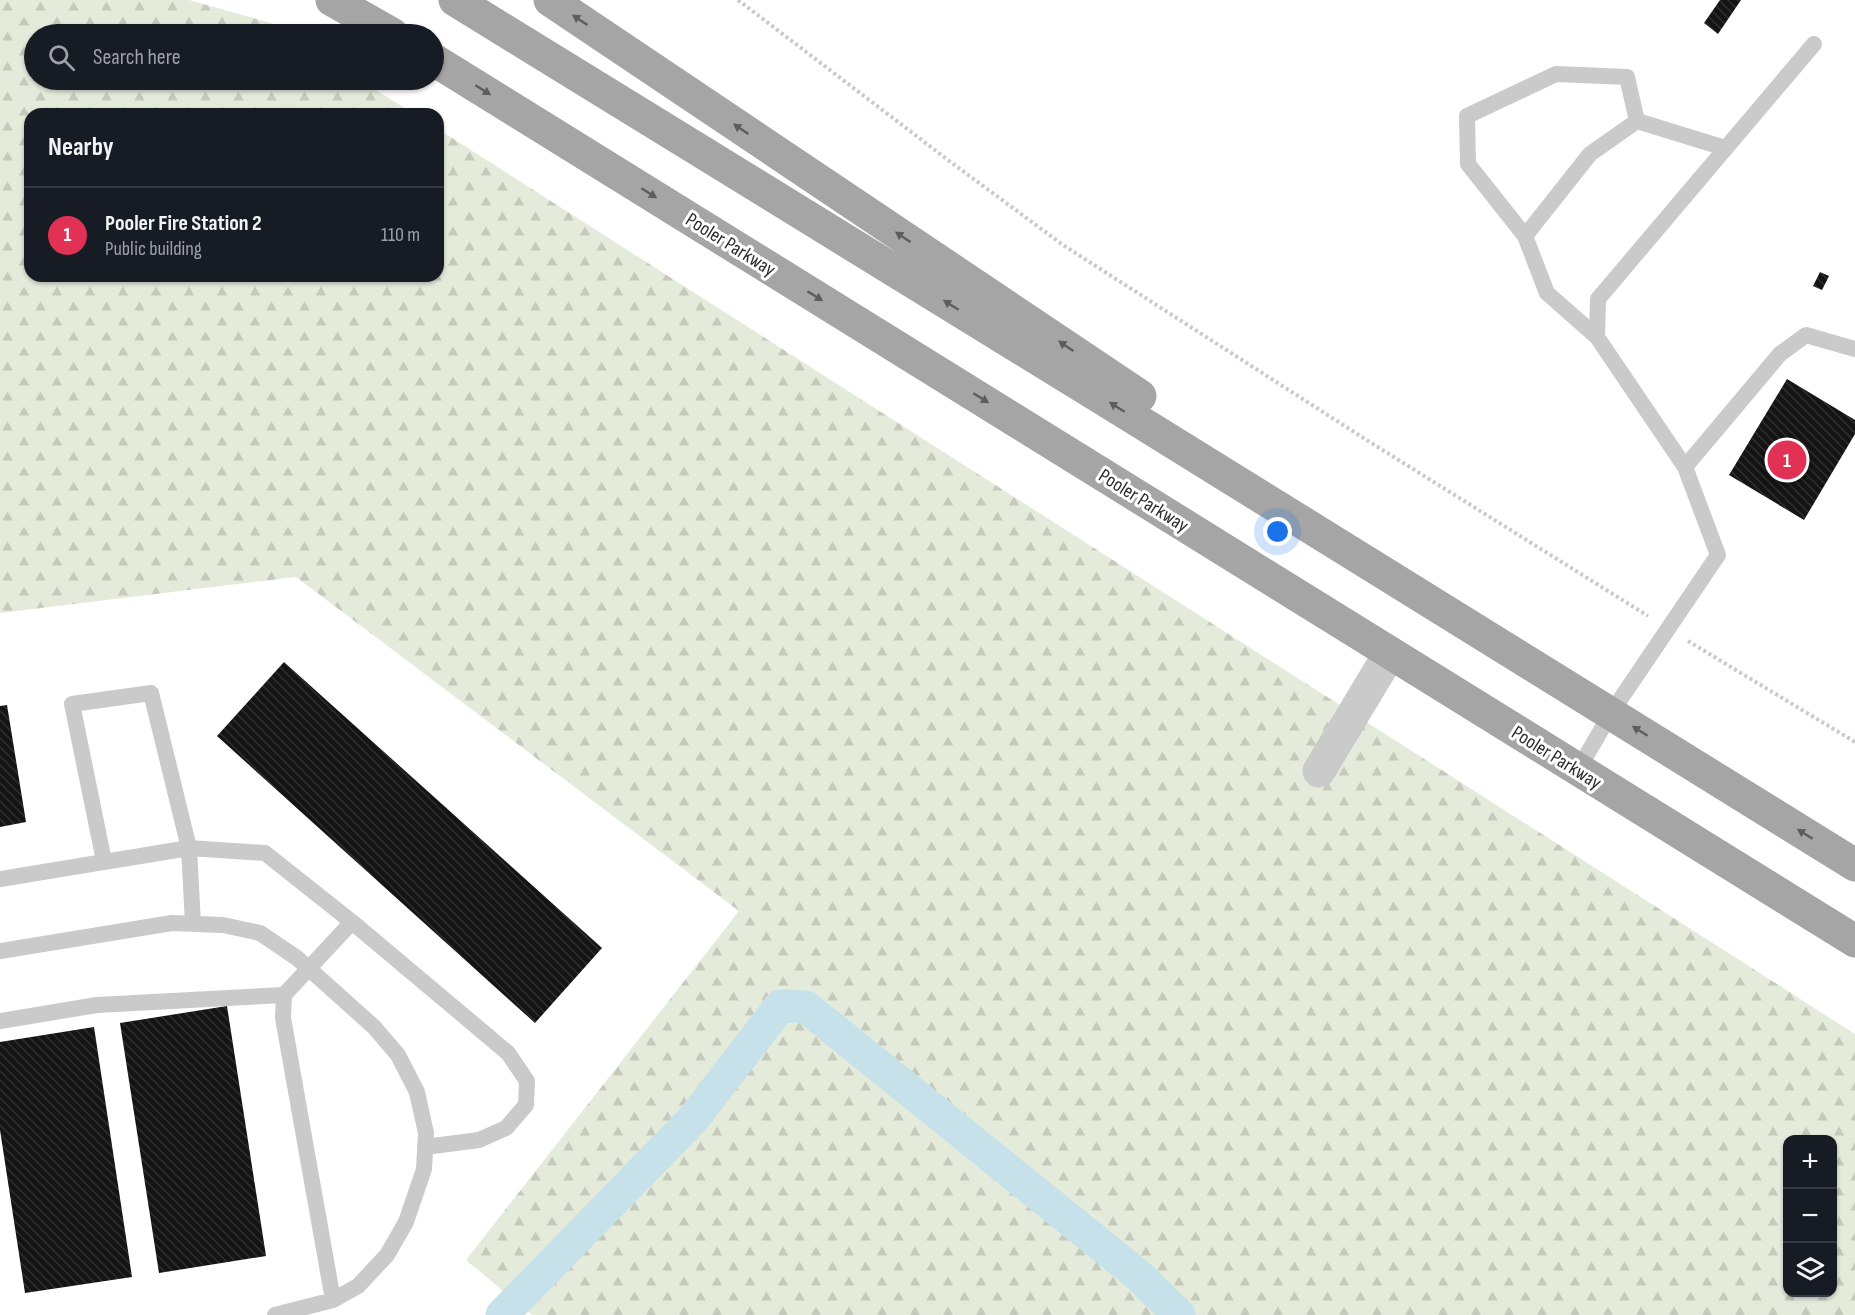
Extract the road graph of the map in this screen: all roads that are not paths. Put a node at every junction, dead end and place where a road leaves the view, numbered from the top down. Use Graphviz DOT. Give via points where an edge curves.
graph roads {
  1 [pos="332,0"];
  2 [pos="455,0"];
  3 [pos="550,0"];
  4 [pos="374,24"];
  5 [pos="1814,44"];
  6 [pos="444,66"];
  7 [pos="1637,121"];
  8 [pos="1725,148"];
  9 [pos="1525,236"];
  10 [pos="1597,336"];
  11 [pos="1855,349"];
  12 [pos="1685,467"];
  13 [pos="1512,652"];
  14 [pos="1390,653"];
  15 [pos="1611,713"];
  16 [pos="1578,770"];
  17 [pos="1319,771"];
  18 [pos="189,848"];
  19 [pos="104,861"];
  20 [pos="1855,865"];
  21 [pos="0,879"];
  22 [pos="352,922"];
  23 [pos="193,924"];
  24 [pos="1855,941"];
  25 [pos="0,951"];
  26 [pos="309,968"];
  27 [pos="284,995"];
  28 [pos="0,1021"];
  29 [pos="425,1147"];
  30 [pos="333,1300"];
  31 [pos="275,1315"];
  1 -- 4 [label="main road"];
  13 -- 2 [label="main road, one-way"];
  13 -- 3 [label="main road, one-way" via="1063,343"];
  5 -- 8 [label="lane"];
  6 -- 14 [label="main road, Pooler Parkway, one-way"];
  7 -- 8 [label="lane"];
  7 -- 9 [label="lane" via="1590,153"];
  7 -- 9 [label="lane" via="1627,77 1556,74 1467,116 1468,164"];
  8 -- 10 [label="lane" via="1598,299"];
  9 -- 10 [label="lane" via="1547,294"];
  10 -- 12 [label="lane"];
  11 -- 12 [label="lane" via="1806,335 1780,354"];
  12 -- 15 [label="lane" via="1718,555"];
  13 -- 15 [label="main road"];
  14 -- 16 [label="main road, Pooler Parkway"];
  14 -- 17 [label="street"];
  15 -- 16 [label="lane"];
  20 -- 15 [label="main road, one-way"];
  16 -- 24 [label="main road, Pooler Parkway"];
  18 -- 19 [label="lane"];
  18 -- 19 [label="lane" via="151,693 72,704"];
  18 -- 22 [label="lane" via="265,853"];
  18 -- 23 [label="lane"];
  19 -- 21 [label="lane"];
  22 -- 26 [label="lane"];
  22 -- 29 [label="lane" via="508,1053 527,1081 526,1105 506,1128 479,1140"];
  23 -- 25 [label="lane" via="172,923"];
  23 -- 26 [label="lane" via="223,925 260,933"];
  26 -- 27 [label="lane"];
  26 -- 29 [label="lane" via="374,1026 398,1054 417,1092 426,1133"];
  27 -- 28 [label="lane" via="97,1005"];
  27 -- 30 [label="lane" via="283,1018"];
  29 -- 30 [label="lane" via="424,1169 406,1222 387,1256 358,1287"];
  30 -- 31 [label="lane"];
}
